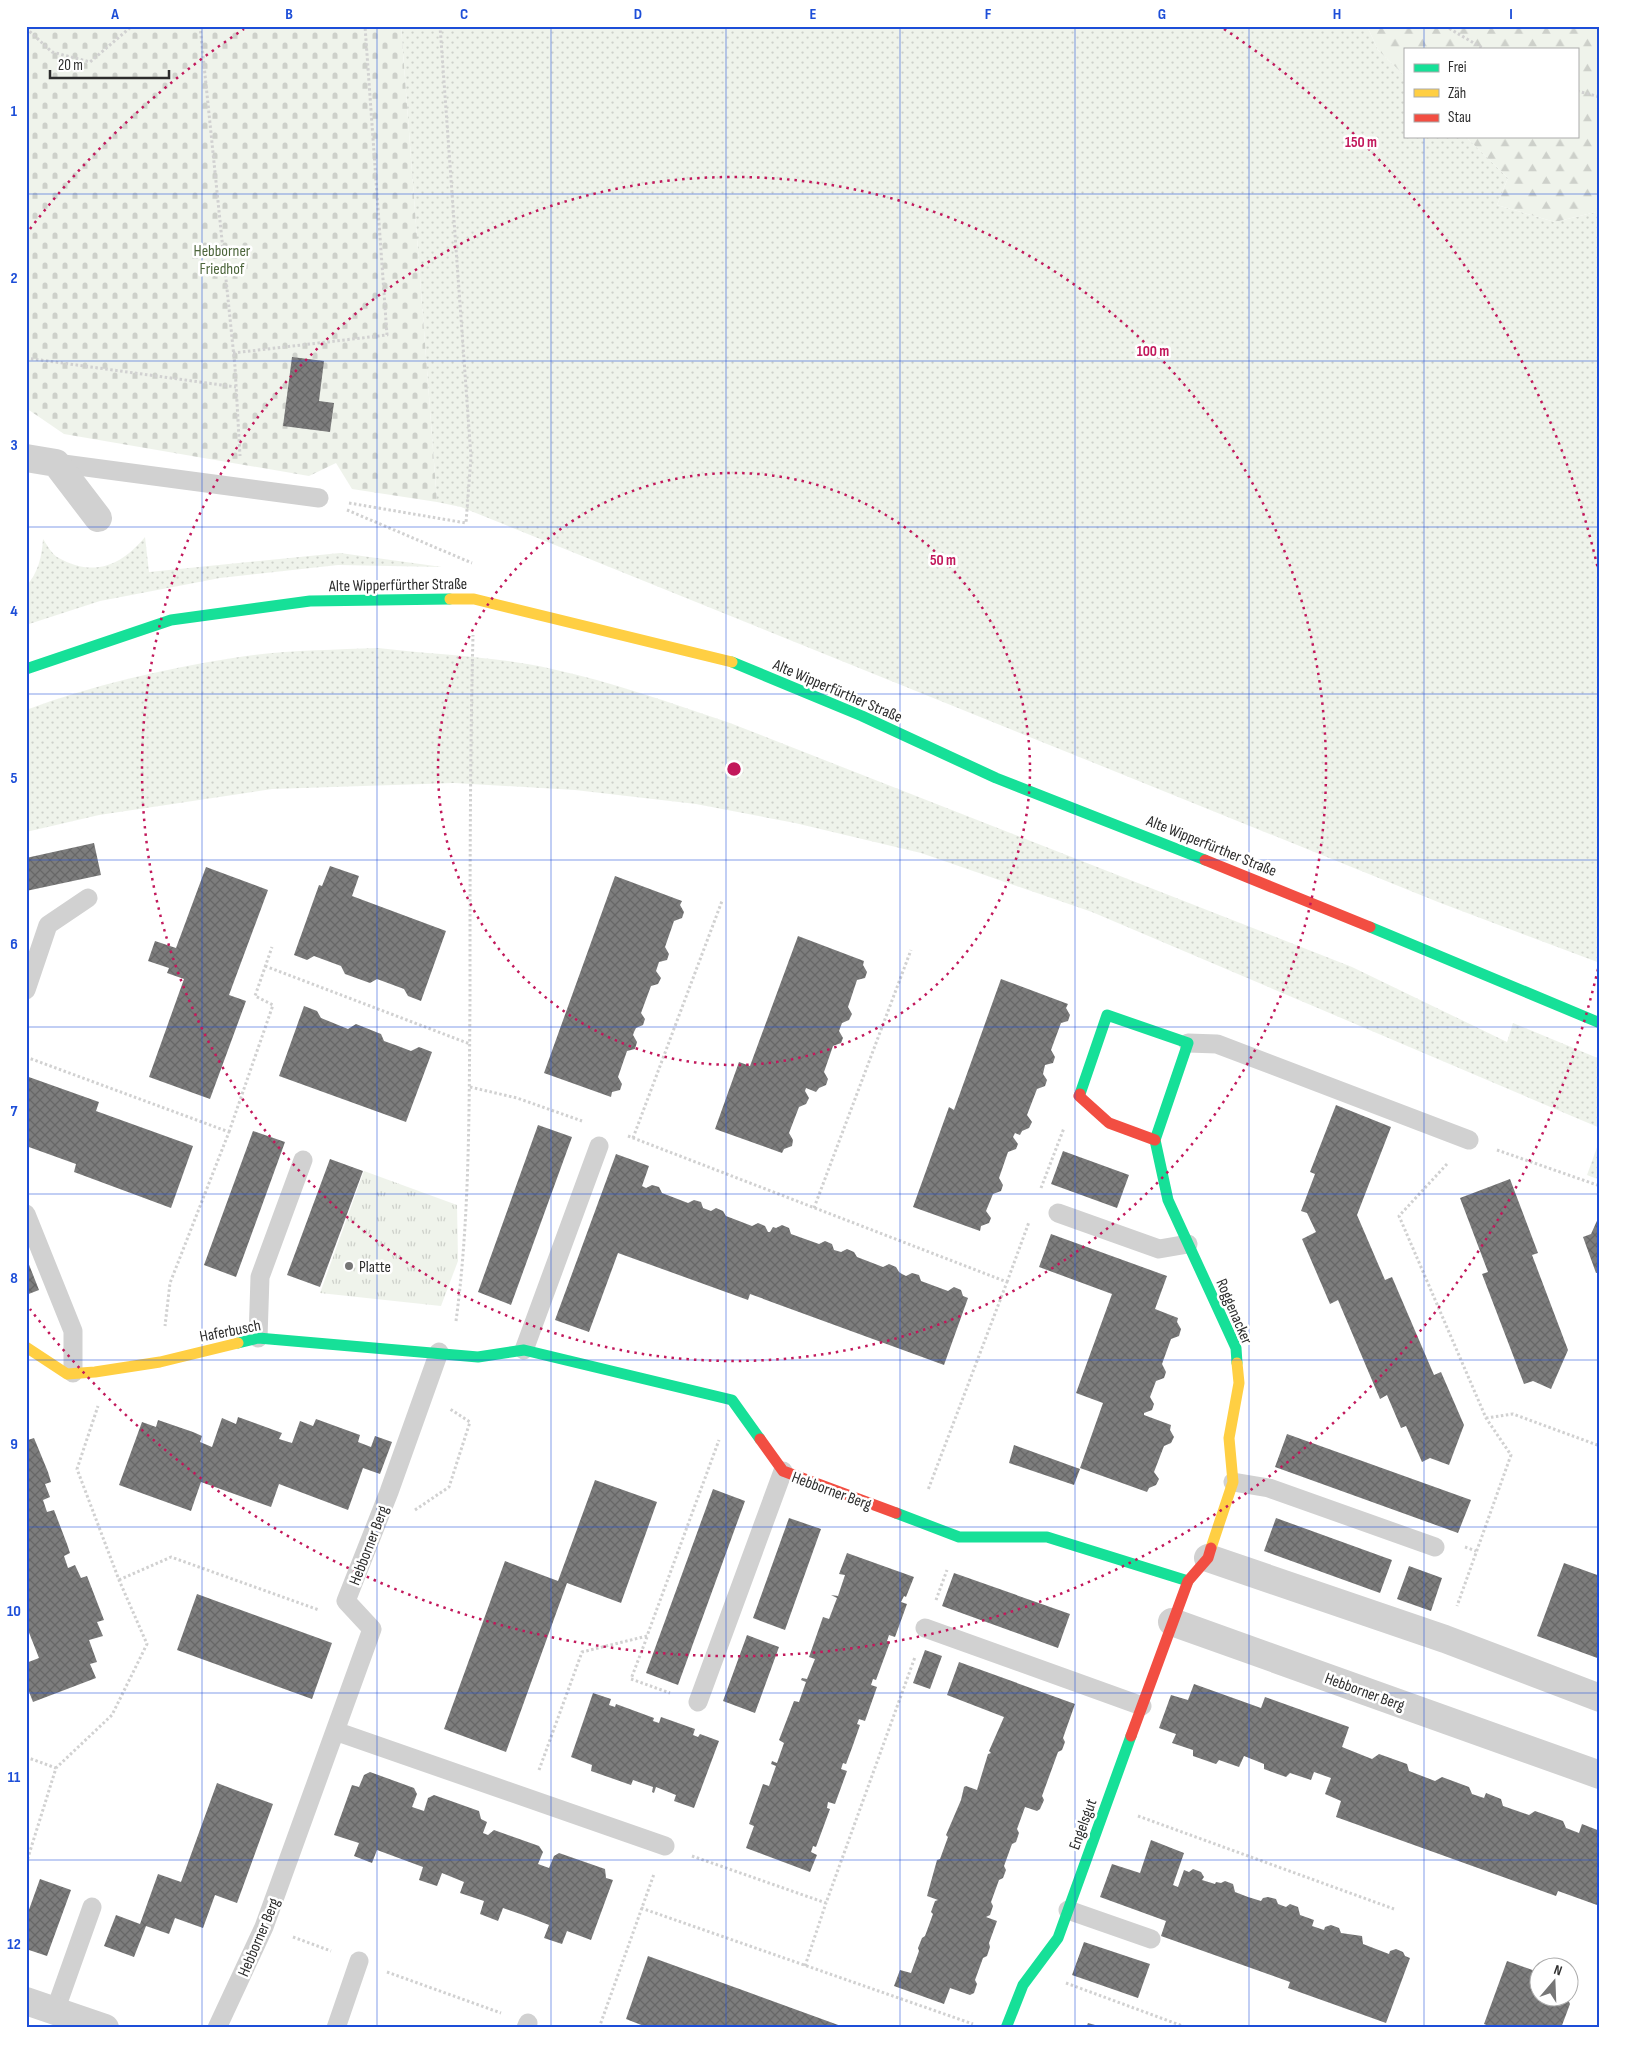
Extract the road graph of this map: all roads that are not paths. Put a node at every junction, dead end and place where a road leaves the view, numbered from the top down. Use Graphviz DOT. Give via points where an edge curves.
graph roads {
  1 [pos="26,458"];
  2 [pos="56,463"];
  3 [pos="319,498"];
  4 [pos="98,518"];
  5 [pos="26,669"];
  6 [pos="88,898"];
  7 [pos="26,990"];
  8 [pos="1600,1023"];
  9 [pos="1188,1043"];
  10 [pos="1155,1140"];
  11 [pos="1469,1140"];
  12 [pos="599,1146"];
  13 [pos="303,1160"];
  14 [pos="1058,1213"];
  15 [pos="26,1214"];
  16 [pos="1188,1244"];
  17 [pos="258,1338"];
  18 [pos="26,1347"];
  19 [pos="524,1350"];
  20 [pos="445,1353"];
  21 [pos="73,1373"];
  22 [pos="783,1471"];
  23 [pos="1233,1482"];
  24 [pos="1435,1547"];
  25 [pos="1208,1558"];
  26 [pos="1188,1581"];
  27 [pos="1172,1622"];
  28 [pos="925,1628"];
  29 [pos="1600,1698"];
  30 [pos="698,1702"];
  31 [pos="1142,1706"];
  32 [pos="335,1731"];
  33 [pos="1600,1775"];
  34 [pos="664,1846"];
  35 [pos="92,1906"];
  36 [pos="1068,1910"];
  37 [pos="1151,1938"];
  38 [pos="359,1961"];
  39 [pos="26,2001"];
  40 [pos="55,2011"];
  41 [pos="105,2028"];
  42 [pos="217,2028"];
  43 [pos="336,2028"];
  44 [pos="1006,2028"];
  1 -- 2 [label="street"];
  2 -- 3 [label="lane"];
  2 -- 4 [label="street"];
  5 -- 8 [label="street, Alte Wipperfürther Straße" via="171,620 310,601 474,599 729,661 862,716 996,778 1266,884"];
  6 -- 7 [label="lane" via="48,925"];
  9 -- 10 [label="street"];
  9 -- 10 [label="street" via="1107,1015 1079,1096 1109,1124"];
  9 -- 11 [label="lane" via="1217,1044"];
  10 -- 16 [label="street, Roggenacker" via="1168,1200"];
  12 -- 19 [label="lane"];
  13 -- 17 [label="lane" via="260,1277"];
  14 -- 16 [label="lane" via="1159,1249"];
  15 -- 21 [label="lane" via="73,1331"];
  16 -- 23 [label="street, Roggenacker" via="1236,1348 1239,1383 1228,1438"];
  17 -- 20 [label="street, Haferbusch"];
  17 -- 21 [label="street, Haferbusch" via="160,1362"];
  18 -- 21 [label="street, Haferbusch" via="67,1374"];
  19 -- 20 [label="street, Haferbusch" via="478,1356"];
  19 -- 22 [label="street, Hebborner Berg" via="732,1400"];
  20 -- 32 [label="lane, Hebborner Berg" via="346,1601 372,1629"];
  22 -- 26 [label="street, Hebborner Berg" via="959,1537 1047,1537"];
  22 -- 30 [label="lane"];
  23 -- 24 [label="lane" via="1269,1488"];
  23 -- 25 [label="street, Roggenacker"];
  25 -- 26 [label="street"];
  25 -- 29 [label="street" via="1444,1639"];
  26 -- 27 [label="street"];
  27 -- 31 [label="street, Engelsgut"];
  27 -- 33 [label="street, Hebborner Berg"];
  28 -- 31 [label="lane"];
  31 -- 36 [label="street, Engelsgut"];
  32 -- 34 [label="lane"];
  32 -- 42 [label="lane, Hebborner Berg" via="264,1927"];
  35 -- 40 [label="lane"];
  36 -- 37 [label="lane"];
  36 -- 44 [label="street, Engelsgut" via="1058,1938 1023,1985"];
  38 -- 43 [label="lane"];
  39 -- 40 [label="street"];
  40 -- 41 [label="street"];
}
